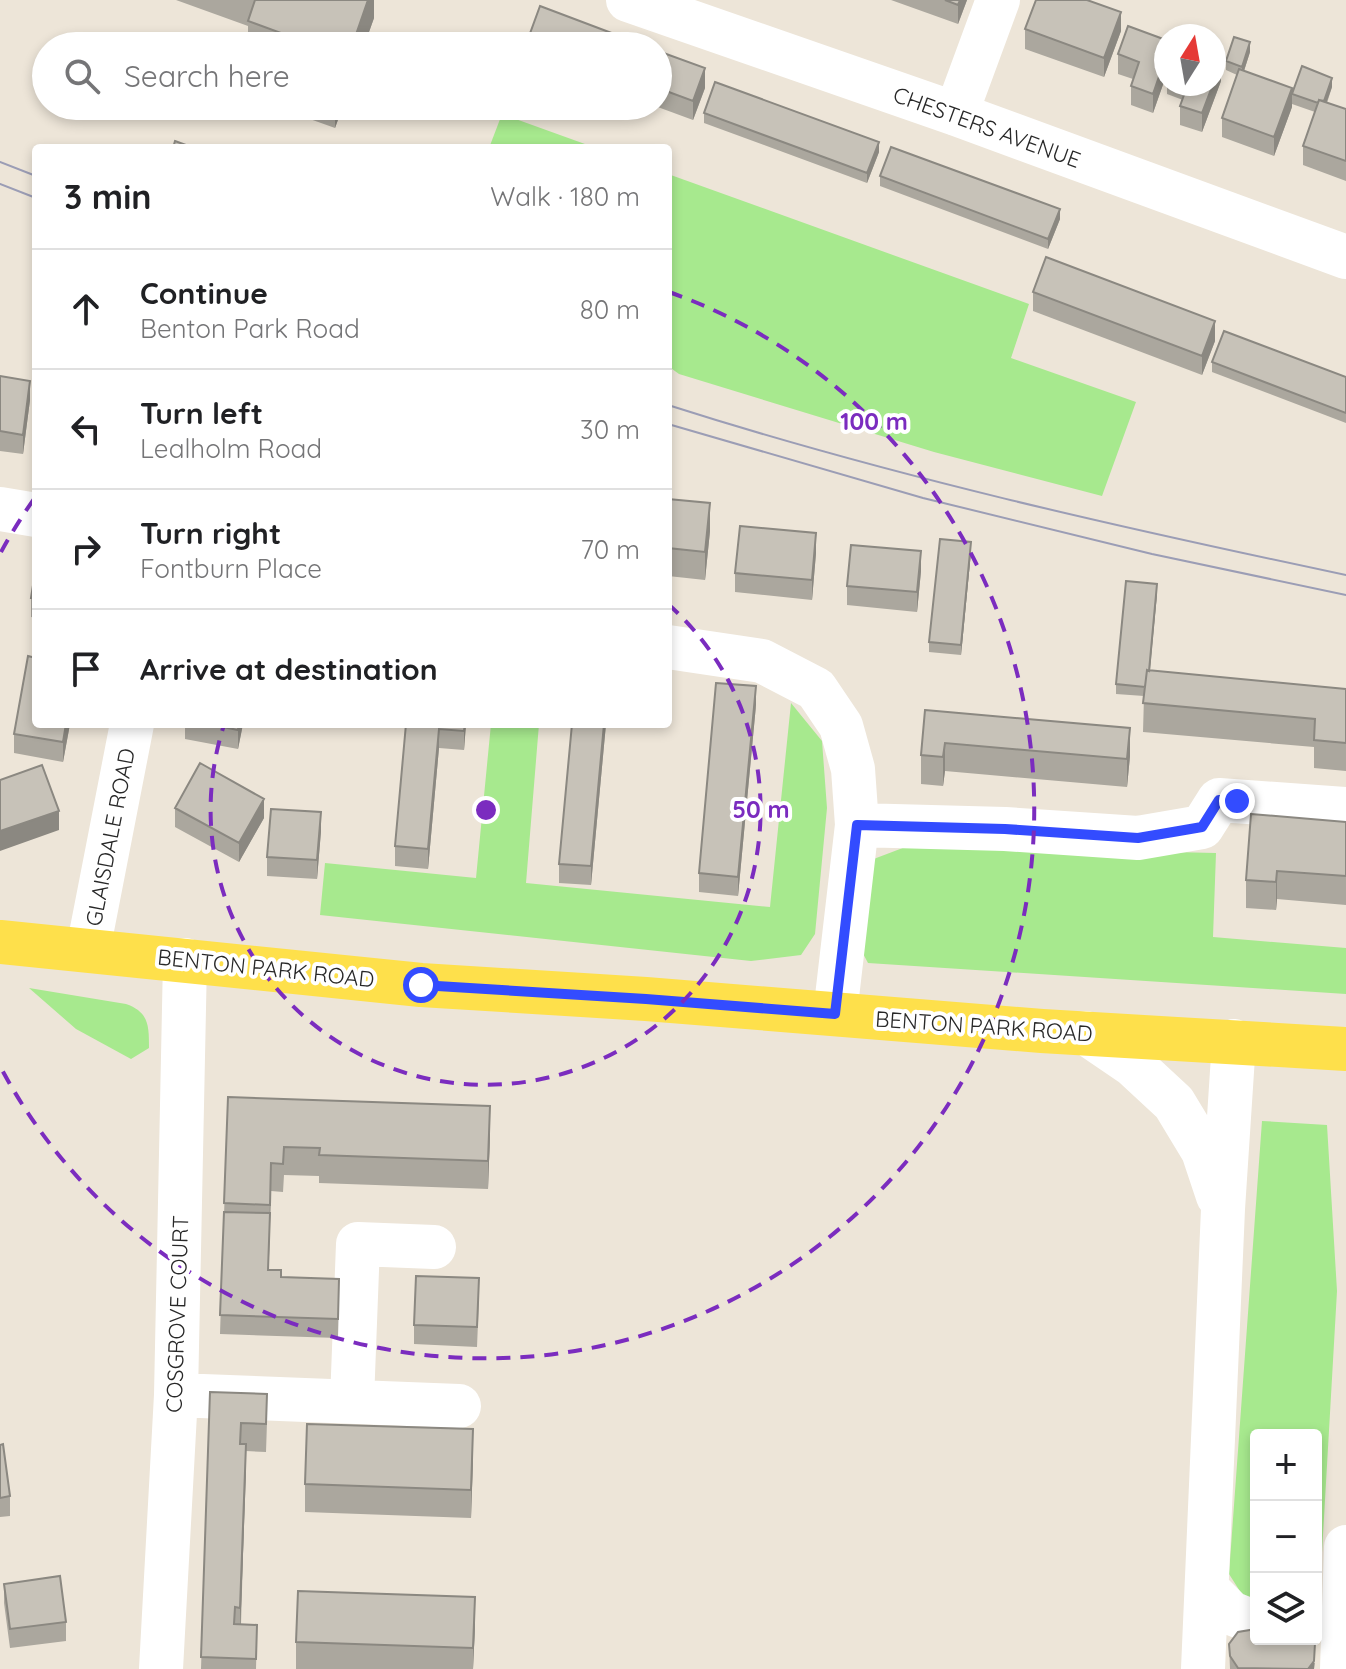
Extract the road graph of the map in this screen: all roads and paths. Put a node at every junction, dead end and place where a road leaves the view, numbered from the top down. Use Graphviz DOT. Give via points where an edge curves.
graph roads {
  1 [pos="628,0"];
  2 [pos="998,0"];
  3 [pos="956,114"];
  4 [pos="1346,257"];
  5 [pos="0,509"];
  6 [pos="32,514"];
  7 [pos="672,648"];
  8 [pos="131,728"];
  9 [pos="1346,809"];
  10 [pos="857,825"];
  11 [pos="0,942"];
  12 [pos="88,950"];
  13 [pos="185,960"];
  14 [pos="835,1014"];
  15 [pos="1086,1033"];
  16 [pos="1234,1041"];
  17 [pos="1346,1049"];
  18 [pos="1223,1209"];
  19 [pos="434,1247"];
  20 [pos="176,1395"];
  21 [pos="352,1401"];
  22 [pos="459,1406"];
  23 [pos="1336,1582"];
  24 [pos="1207,1589"];
  25 [pos="1250,1621"];
  26 [pos="161,1669"];
  27 [pos="1203,1669"];
  28 [pos="1342,1669"];
  1 -- 3 [label="street, CHESTERS AVENUE"];
  2 -- 3 [label="street"];
  3 -- 4 [label="street, CHESTERS AVENUE"];
  5 -- 6 [label="street"];
  7 -- 10 [label="street" via="762,661 816,689 841,726 853,769"];
  8 -- 12 [label="street, GLAISDALE ROAD"];
  9 -- 10 [label="street" via="1219,800 1202,827 1138,838"];
  10 -- 14 [label="street"];
  11 -- 12 [label="main road, BENTON PARK ROAD"];
  12 -- 13 [label="main road, BENTON PARK ROAD"];
  13 -- 14 [label="main road, BENTON PARK ROAD" via="421,985"];
  13 -- 20 [label="street, COSGROVE COURT"];
  14 -- 15 [label="main road, BENTON PARK ROAD"];
  15 -- 16 [label="main road, BENTON PARK ROAD"];
  15 -- 18 [label="street" via="1133,1065 1174,1103 1203,1151"];
  16 -- 17 [label="main road, BENTON PARK ROAD"];
  16 -- 18 [label="street"];
  18 -- 24 [label="street"];
  19 -- 21 [label="street" via="358,1244"];
  20 -- 21 [label="street"];
  20 -- 26 [label="street, COSGROVE COURT"];
  21 -- 22 [label="street"];
  23 -- 28 [label="street"];
  24 -- 25 [label="street" via="1231,1613"];
  24 -- 27 [label="street"];
}
